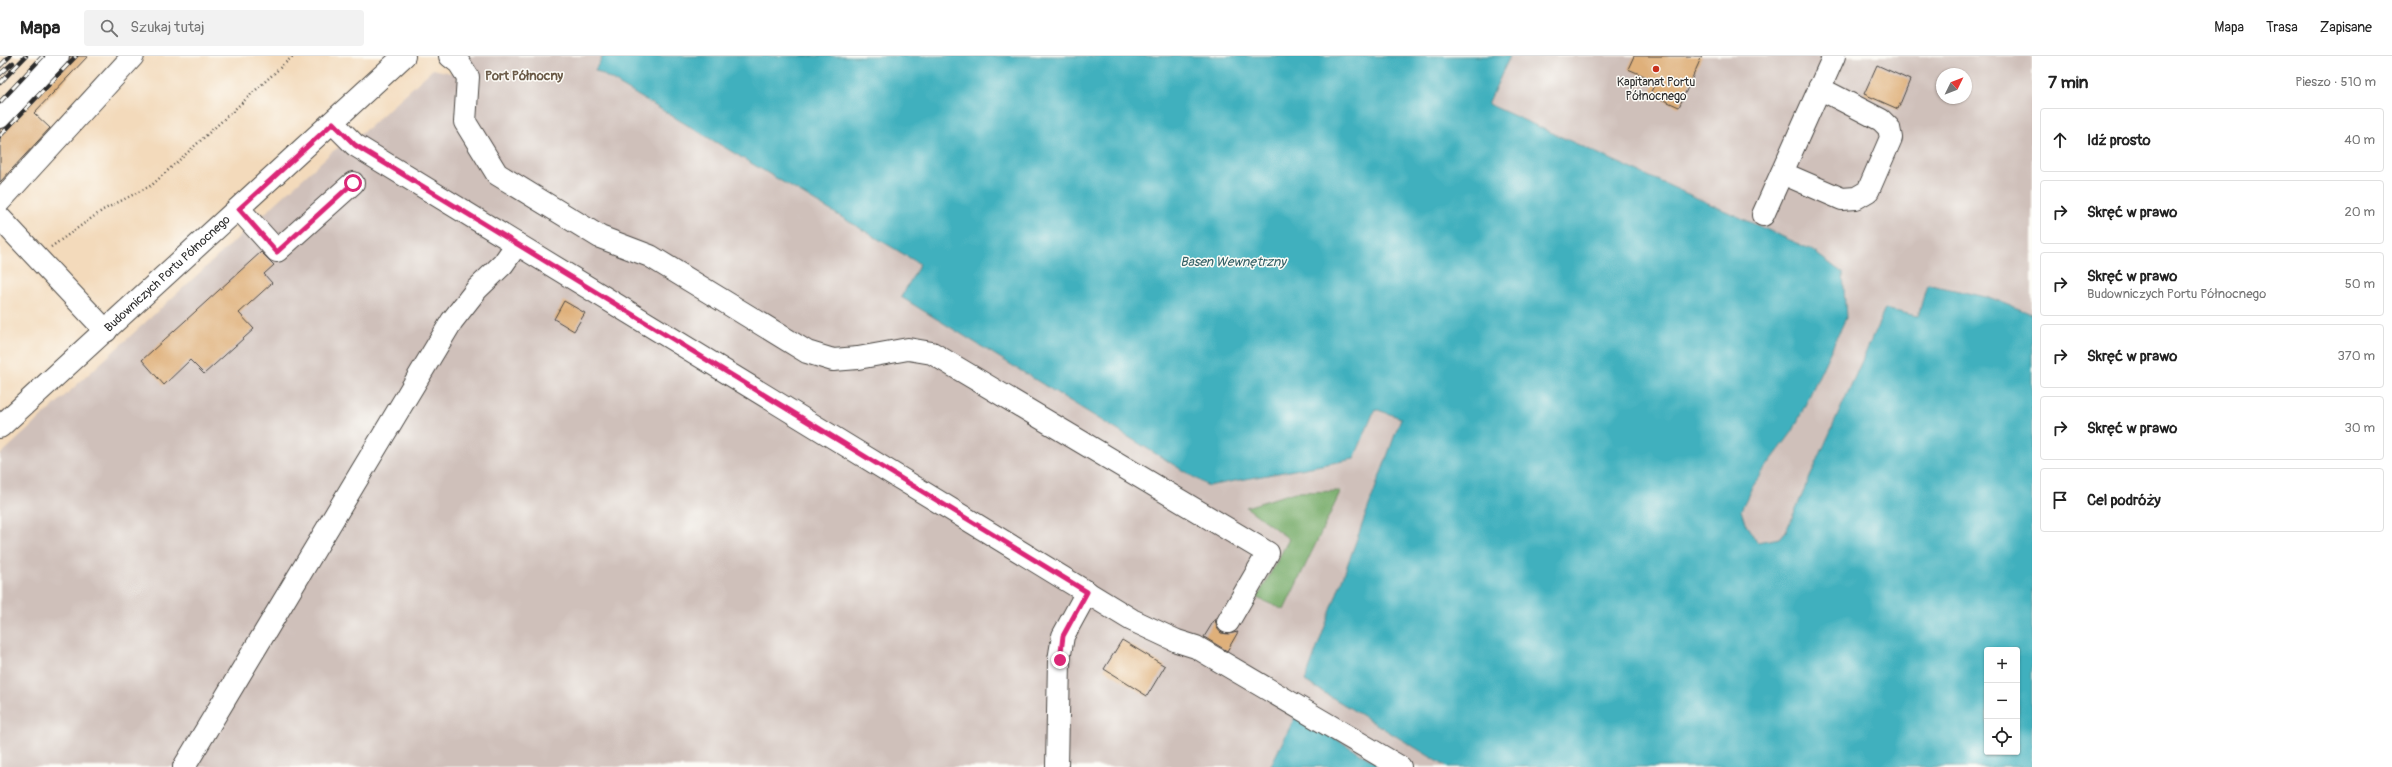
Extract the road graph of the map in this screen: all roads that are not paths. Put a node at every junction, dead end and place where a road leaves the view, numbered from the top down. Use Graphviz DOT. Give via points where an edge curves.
graph roads {
  1 [pos="58,56"];
  2 [pos="133,56"];
  3 [pos="450,56"];
  4 [pos="1834,56"];
  5 [pos="394,59"];
  6 [pos="1819,88"];
  7 [pos="0,117"];
  8 [pos="333,123"];
  9 [pos="1782,173"];
  10 [pos="353,183"];
  11 [pos="0,201"];
  12 [pos="239,209"];
  13 [pos="1763,215"];
  14 [pos="0,218"];
  15 [pos="517,244"];
  16 [pos="106,331"];
  17 [pos="0,427"];
  18 [pos="1087,592"];
  19 [pos="1228,622"];
  20 [pos="184,767"];
  21 [pos="1057,767"];
  22 [pos="1400,767"];
  1 -- 7 [label="street"];
  2 -- 11 [label="street"];
  3 -- 19 [label="street" via="459,63 468,78 465,122 497,174 600,238 650,256 807,352 833,360 908,349 932,353 1268,553"];
  4 -- 6 [label="street"];
  5 -- 8 [label="street, Budowniczych Portu Północnego"];
  6 -- 9 [label="street"];
  6 -- 9 [label="street" via="1881,120 1889,128 1892,138 1868,191 1856,198 1842,199"];
  8 -- 12 [label="street, Budowniczych Portu Północnego"];
  8 -- 15 [label="street" via="355,145"];
  9 -- 13 [label="street"];
  10 -- 12 [label="street" via="277,252"];
  12 -- 16 [label="street, Budowniczych Portu Północnego"];
  14 -- 16 [label="street"];
  15 -- 18 [label="street"];
  15 -- 20 [label="street" via="503,264 477,289 452,321"];
  16 -- 17 [label="street, Budowniczych Portu Północnego"];
  18 -- 21 [label="street" via="1063,636"];
  18 -- 22 [label="street" via="1132,620 1196,647"];
}
